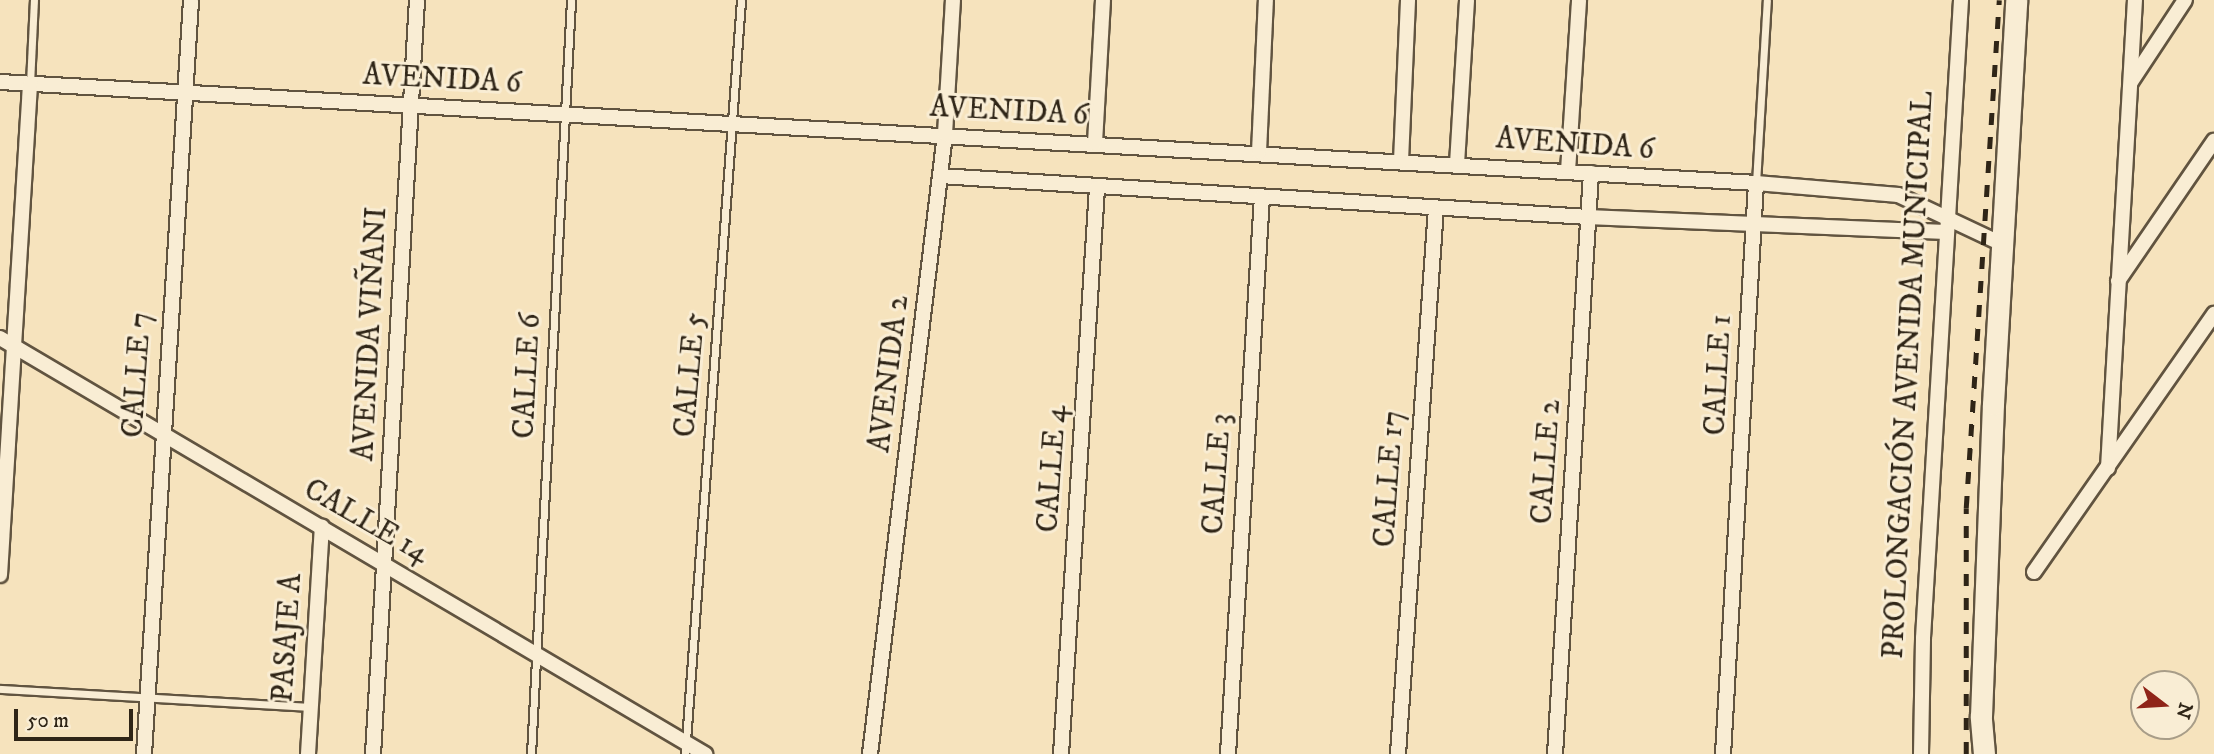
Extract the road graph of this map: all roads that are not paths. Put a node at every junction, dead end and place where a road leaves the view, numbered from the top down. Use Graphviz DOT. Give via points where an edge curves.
graph roads {
  1 [pos="34,0"];
  2 [pos="191,0"];
  3 [pos="417,0"];
  4 [pos="571,0"];
  5 [pos="741,0"];
  6 [pos="953,0"];
  7 [pos="1103,0"];
  8 [pos="1266,0"];
  9 [pos="1408,0"];
  10 [pos="1467,0"];
  11 [pos="1579,0"];
  12 [pos="1767,0"];
  13 [pos="1961,0"];
  14 [pos="2016,0"];
  15 [pos="2135,0"];
  16 [pos="2185,0"];
  17 [pos="0,82"];
  18 [pos="30,84"];
  19 [pos="2130,84"];
  20 [pos="184,92"];
  21 [pos="411,105"];
  22 [pos="567,113"];
  23 [pos="734,122"];
  24 [pos="945,134"];
  25 [pos="2214,141"];
  26 [pos="1095,143"];
  27 [pos="1259,152"];
  28 [pos="1401,161"];
  29 [pos="1457,164"];
  30 [pos="1568,171"];
  31 [pos="1591,173"];
  32 [pos="940,176"];
  33 [pos="1756,183"];
  34 [pos="1097,188"];
  35 [pos="1262,197"];
  36 [pos="1436,208"];
  37 [pos="1948,215"];
  38 [pos="1588,217"];
  39 [pos="1754,223"];
  40 [pos="1945,232"];
  41 [pos="2002,244"];
  42 [pos="2118,281"];
  43 [pos="2214,314"];
  44 [pos="7,342"];
  45 [pos="160,432"];
  46 [pos="2108,468"];
  47 [pos="322,526"];
  48 [pos="384,563"];
  49 [pos="2034,572"];
  50 [pos="0,575"];
  51 [pos="535,652"];
  52 [pos="0,689"];
  53 [pos="146,697"];
  54 [pos="310,707"];
  55 [pos="685,748"];
  56 [pos="144,754"];
  57 [pos="308,754"];
  58 [pos="373,754"];
  59 [pos="531,754"];
  60 [pos="705,754"];
  61 [pos="870,754"];
  62 [pos="1061,754"];
  63 [pos="1228,754"];
  64 [pos="1398,754"];
  65 [pos="1555,754"];
  66 [pos="1723,754"];
  67 [pos="1921,754"];
  68 [pos="1984,754"];
  1 -- 18 [label="lane"];
  2 -- 20 [label="street, CALLE 7"];
  3 -- 21 [label="street, AVENIDA VIÑANI"];
  4 -- 22 [label="lane, CALLE 6"];
  5 -- 23 [label="lane, CALLE 5"];
  6 -- 24 [label="street, AVENIDA 2"];
  7 -- 26 [label="street"];
  8 -- 27 [label="street"];
  9 -- 28 [label="street"];
  10 -- 29 [label="street"];
  11 -- 30 [label="street"];
  12 -- 33 [label="lane, CALLE 1"];
  13 -- 37 [label="street, PROLONGACIÓN AVENIDA MUNICIPAL"];
  14 -- 41 [label="main road"];
  15 -- 19 [label="street"];
  16 -- 19 [label="street"];
  17 -- 18 [label="street, AVENIDA 6"];
  18 -- 20 [label="street, AVENIDA 6"];
  18 -- 44 [label="street"];
  19 -- 42 [label="street"];
  20 -- 21 [label="street, AVENIDA 6"];
  20 -- 45 [label="street, CALLE 7"];
  21 -- 22 [label="street, AVENIDA 6"];
  21 -- 48 [label="street, AVENIDA VIÑANI"];
  22 -- 23 [label="street, AVENIDA 6"];
  22 -- 51 [label="lane, CALLE 6"];
  23 -- 24 [label="street, AVENIDA 6"];
  23 -- 55 [label="lane, CALLE 5"];
  24 -- 26 [label="street, AVENIDA 6"];
  24 -- 32 [label="street, AVENIDA 2"];
  25 -- 42 [label="street"];
  26 -- 27 [label="street, AVENIDA 6"];
  27 -- 28 [label="street, AVENIDA 6"];
  28 -- 29 [label="street, AVENIDA 6"];
  29 -- 30 [label="street, AVENIDA 6"];
  30 -- 31 [label="street, AVENIDA 6"];
  31 -- 33 [label="street, AVENIDA 6"];
  31 -- 38 [label="street, CALLE 2"];
  32 -- 34 [label="street"];
  32 -- 61 [label="street, AVENIDA 2"];
  33 -- 37 [label="street, AVENIDA 6" via="1898,195"];
  33 -- 39 [label="street, CALLE 1"];
  34 -- 35 [label="street"];
  34 -- 62 [label="street, CALLE 4"];
  35 -- 36 [label="street"];
  35 -- 63 [label="street, CALLE 3"];
  36 -- 38 [label="street"];
  36 -- 64 [label="street, CALLE 17"];
  37 -- 40 [label="street, PROLONGACIÓN AVENIDA MUNICIPAL"];
  37 -- 41 [label="street, AVENIDA 6"];
  38 -- 39 [label="street"];
  38 -- 65 [label="street, CALLE 2"];
  39 -- 40 [label="street"];
  39 -- 66 [label="street, CALLE 1"];
  40 -- 67 [label="street, PROLONGACIÓN AVENIDA MUNICIPAL"];
  41 -- 68 [label="main road" via="1981,716"];
  42 -- 46 [label="street"];
  43 -- 46 [label="street"];
  44 -- 45 [label="street, CALLE 14"];
  44 -- 50 [label="street"];
  45 -- 47 [label="street, CALLE 14"];
  45 -- 53 [label="street, CALLE 7"];
  46 -- 49 [label="street"];
  47 -- 48 [label="street, CALLE 14"];
  47 -- 54 [label="street, PASAJE A"];
  48 -- 51 [label="street, CALLE 14"];
  48 -- 58 [label="street, AVENIDA VIÑANI"];
  51 -- 55 [label="street, CALLE 14"];
  51 -- 59 [label="lane, CALLE 6"];
  52 -- 53 [label="lane"];
  53 -- 54 [label="lane"];
  53 -- 56 [label="street, CALLE 7"];
  54 -- 57 [label="street, PASAJE A"];
  55 -- 60 [label="street, CALLE 14"];
}
